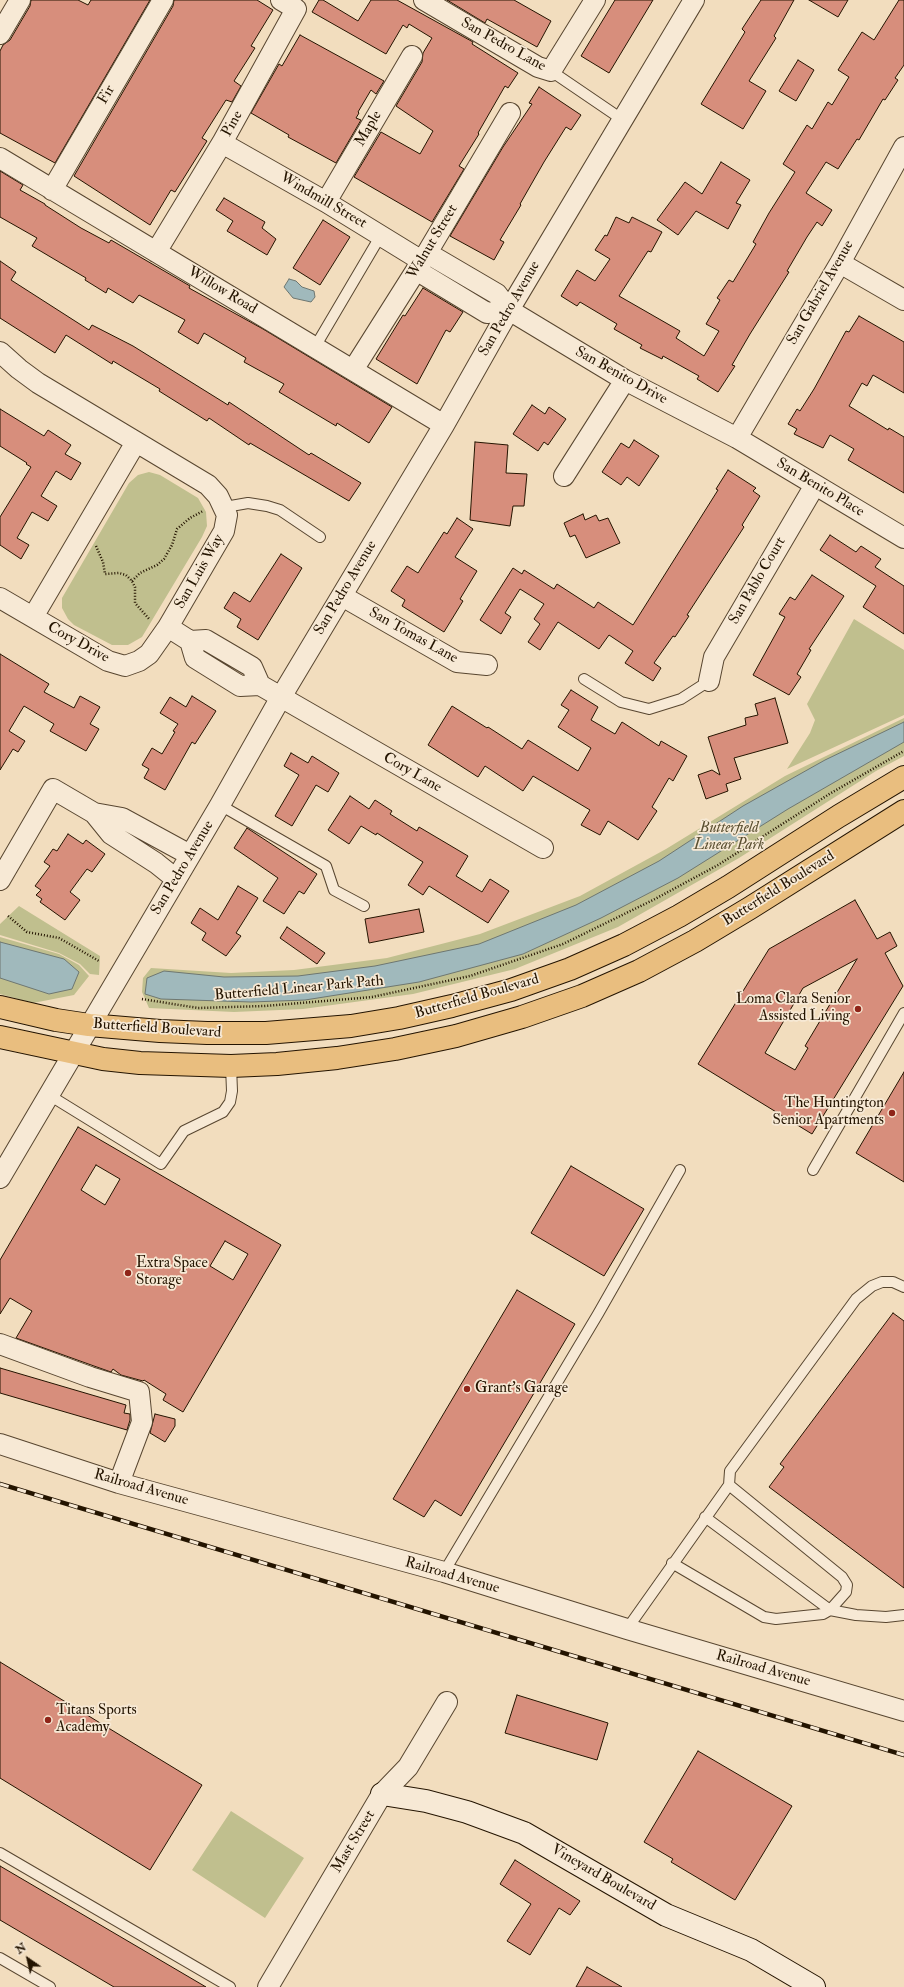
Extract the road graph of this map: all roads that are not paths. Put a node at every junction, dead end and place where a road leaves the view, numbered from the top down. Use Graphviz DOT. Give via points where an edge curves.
graph roads {
  1 [pos="20,0"];
  2 [pos="163,0"];
  3 [pos="281,0"];
  4 [pos="424,0"];
  5 [pos="595,0"];
  6 [pos="694,0"];
  7 [pos="0,34"];
  8 [pos="412,56"];
  9 [pos="551,71"];
  10 [pos="510,113"];
  11 [pos="623,120"];
  12 [pos="222,143"];
  13 [pos="904,147"];
  14 [pos="0,158"];
  15 [pos="52,190"];
  16 [pos="326,202"];
  17 [pos="381,235"];
  18 [pos="156,252"];
  19 [pos="422,261"];
  20 [pos="840,263"];
  21 [pos="904,300"];
  22 [pos="509,310"];
  23 [pos="315,347"];
  24 [pos="0,352"];
  25 [pos="353,370"];
  26 [pos="625,380"];
  27 [pos="444,425"];
  28 [pos="736,438"];
  29 [pos="136,442"];
  30 [pos="564,476"];
  31 [pos="815,484"];
  32 [pos="225,507"];
  33 [pos="320,537"];
  34 [pos="904,538"];
  35 [pos="342,596"];
  36 [pos="0,598"];
  37 [pos="33,617"];
  38 [pos="159,624"];
  39 [pos="487,665"];
  40 [pos="584,679"];
  41 [pos="709,681"];
  42 [pos="281,697"];
  43 [pos="904,777"];
  44 [pos="220,805"];
  45 [pos="94,813"];
  46 [pos="902,818"];
  47 [pos="543,848"];
  48 [pos="190,855"];
  49 [pos="176,879"];
  50 [pos="0,880"];
  51 [pos="364,906"];
  52 [pos="0,1007"];
  53 [pos="904,1013"];
  54 [pos="89,1025"];
  55 [pos="0,1037"];
  56 [pos="73,1054"];
  57 [pos="231,1066"];
  58 [pos="49,1095"];
  59 [pos="680,1170"];
  60 [pos="813,1170"];
  61 [pos="0,1178"];
  62 [pos="904,1287"];
  63 [pos="0,1344"];
  64 [pos="0,1444"];
  65 [pos="119,1483"];
  66 [pos="729,1484"];
  67 [pos="705,1517"];
  68 [pos="672,1563"];
  69 [pos="444,1572"];
  70 [pos="830,1610"];
  71 [pos="904,1615"];
  72 [pos="627,1629"];
  73 [pos="447,1702"];
  74 [pos="904,1711"];
  75 [pos="382,1794"];
  76 [pos="0,1853"];
  77 [pos="0,1958"];
  78 [pos="43,1985"];
  79 [pos="230,1987"];
  80 [pos="268,1987"];
  81 [pos="814,1987"];
  1 -- 7 [label="street"];
  2 -- 15 [label="street, Fir"];
  3 -- 12 [label="street, Pine" via="296,9"];
  4 -- 9 [label="street, San Pedro Lane" via="538,67"];
  5 -- 9 [label="street, San Pedro Lane"];
  6 -- 11 [label="street, San Pedro Avenue"];
  8 -- 16 [label="street, Maple"];
  9 -- 11 [label="lane"];
  10 -- 19 [label="street, Walnut Street"];
  11 -- 22 [label="street, San Pedro Avenue"];
  12 -- 16 [label="street, Windmill Street"];
  12 -- 18 [label="street, Pine"];
  13 -- 20 [label="street, San Gabriel Avenue"];
  14 -- 15 [label="street, Willow Road"];
  15 -- 18 [label="street, Willow Road"];
  16 -- 17 [label="street, Windmill Street"];
  17 -- 19 [label="street, Windmill Street"];
  17 -- 23 [label="lane"];
  18 -- 23 [label="street, Willow Road"];
  19 -- 22 [label="street, Windmill Street" via="496,294"];
  19 -- 25 [label="street, Walnut Street"];
  20 -- 21 [label="street"];
  20 -- 28 [label="street, San Gabriel Avenue"];
  22 -- 26 [label="street, San Benito Drive"];
  22 -- 27 [label="street, San Pedro Avenue"];
  23 -- 25 [label="street, Willow Road"];
  24 -- 29 [label="street" via="38,383"];
  25 -- 27 [label="street, Willow Road"];
  26 -- 28 [label="street, San Benito Drive"];
  26 -- 30 [label="street"];
  27 -- 35 [label="street, San Pedro Avenue"];
  28 -- 31 [label="street, San Benito Place"];
  29 -- 32 [label="street" via="208,485"];
  29 -- 37 [label="street"];
  31 -- 34 [label="street, San Benito Place"];
  31 -- 41 [label="street, San Pablo Court" via="714,657"];
  32 -- 33 [label="lane" via="248,503 280,510"];
  32 -- 38 [label="street, San Luis Way" via="227,515 224,531"];
  35 -- 39 [label="street, San Tomas Lane" via="457,662"];
  35 -- 42 [label="street, San Pedro Avenue"];
  36 -- 37 [label="street, Cory Drive"];
  37 -- 38 [label="street, Cory Drive" via="108,661 125,666 149,654"];
  38 -- 42 [label="street" via="190,641 195,658 240,686 260,685"];
  40 -- 41 [label="lane" via="621,702 649,709 681,699"];
  42 -- 44 [label="street, San Pedro Avenue"];
  42 -- 47 [label="street, Cory Lane"];
  43 -- 54 [label="main road, Butterfield Boulevard" via="679,916 590,960 510,990 399,1018 305,1030 207,1033"];
  44 -- 48 [label="street, San Pedro Avenue"];
  44 -- 51 [label="lane" via="326,866 334,890"];
  45 -- 48 [label="street" via="122,818"];
  45 -- 49 [label="street" via="111,834"];
  45 -- 50 [label="street" via="53,789"];
  46 -- 57 [label="main road, Butterfield Boulevard" via="695,941 639,971 582,996 456,1036 395,1049 292,1063"];
  48 -- 49 [label="street, San Pedro Avenue"];
  49 -- 54 [label="street, San Pedro Avenue"];
  52 -- 54 [label="main road, Butterfield Boulevard"];
  53 -- 60 [label="lane"];
  54 -- 56 [label="street, San Pedro Avenue"];
  55 -- 56 [label="main road, Butterfield Boulevard"];
  56 -- 57 [label="main road, Butterfield Boulevard" via="140,1063"];
  56 -- 58 [label="street, San Pedro Avenue"];
  57 -- 58 [label="lane" via="232,1091 230,1102 223,1112 184,1131 161,1164"];
  58 -- 61 [label="street, San Pedro Avenue"];
  59 -- 69 [label="lane" via="598,1314"];
  62 -- 66 [label="lane" via="893,1282 882,1282 872,1286 856,1299 730,1471"];
  63 -- 65 [label="street" via="138,1392 142,1422"];
  64 -- 65 [label="street, Railroad Avenue"];
  65 -- 69 [label="street, Railroad Avenue"];
  66 -- 67 [label="lane"];
  66 -- 70 [label="lane" via="842,1577 847,1585 846,1592"];
  67 -- 68 [label="lane"];
  67 -- 70 [label="lane"];
  68 -- 70 [label="lane" via="764,1617 815,1617"];
  68 -- 72 [label="lane"];
  69 -- 72 [label="street, Railroad Avenue"];
  70 -- 71 [label="lane" via="856,1616"];
  72 -- 74 [label="street, Railroad Avenue"];
  73 -- 75 [label="street, Mast Street" via="408,1767"];
  75 -- 80 [label="street, Mast Street"];
  75 -- 81 [label="street, Vineyard Boulevard" via="426,1800 524,1833 666,1915 751,1950"];
  76 -- 79 [label="lane"];
  77 -- 78 [label="lane"];
}
